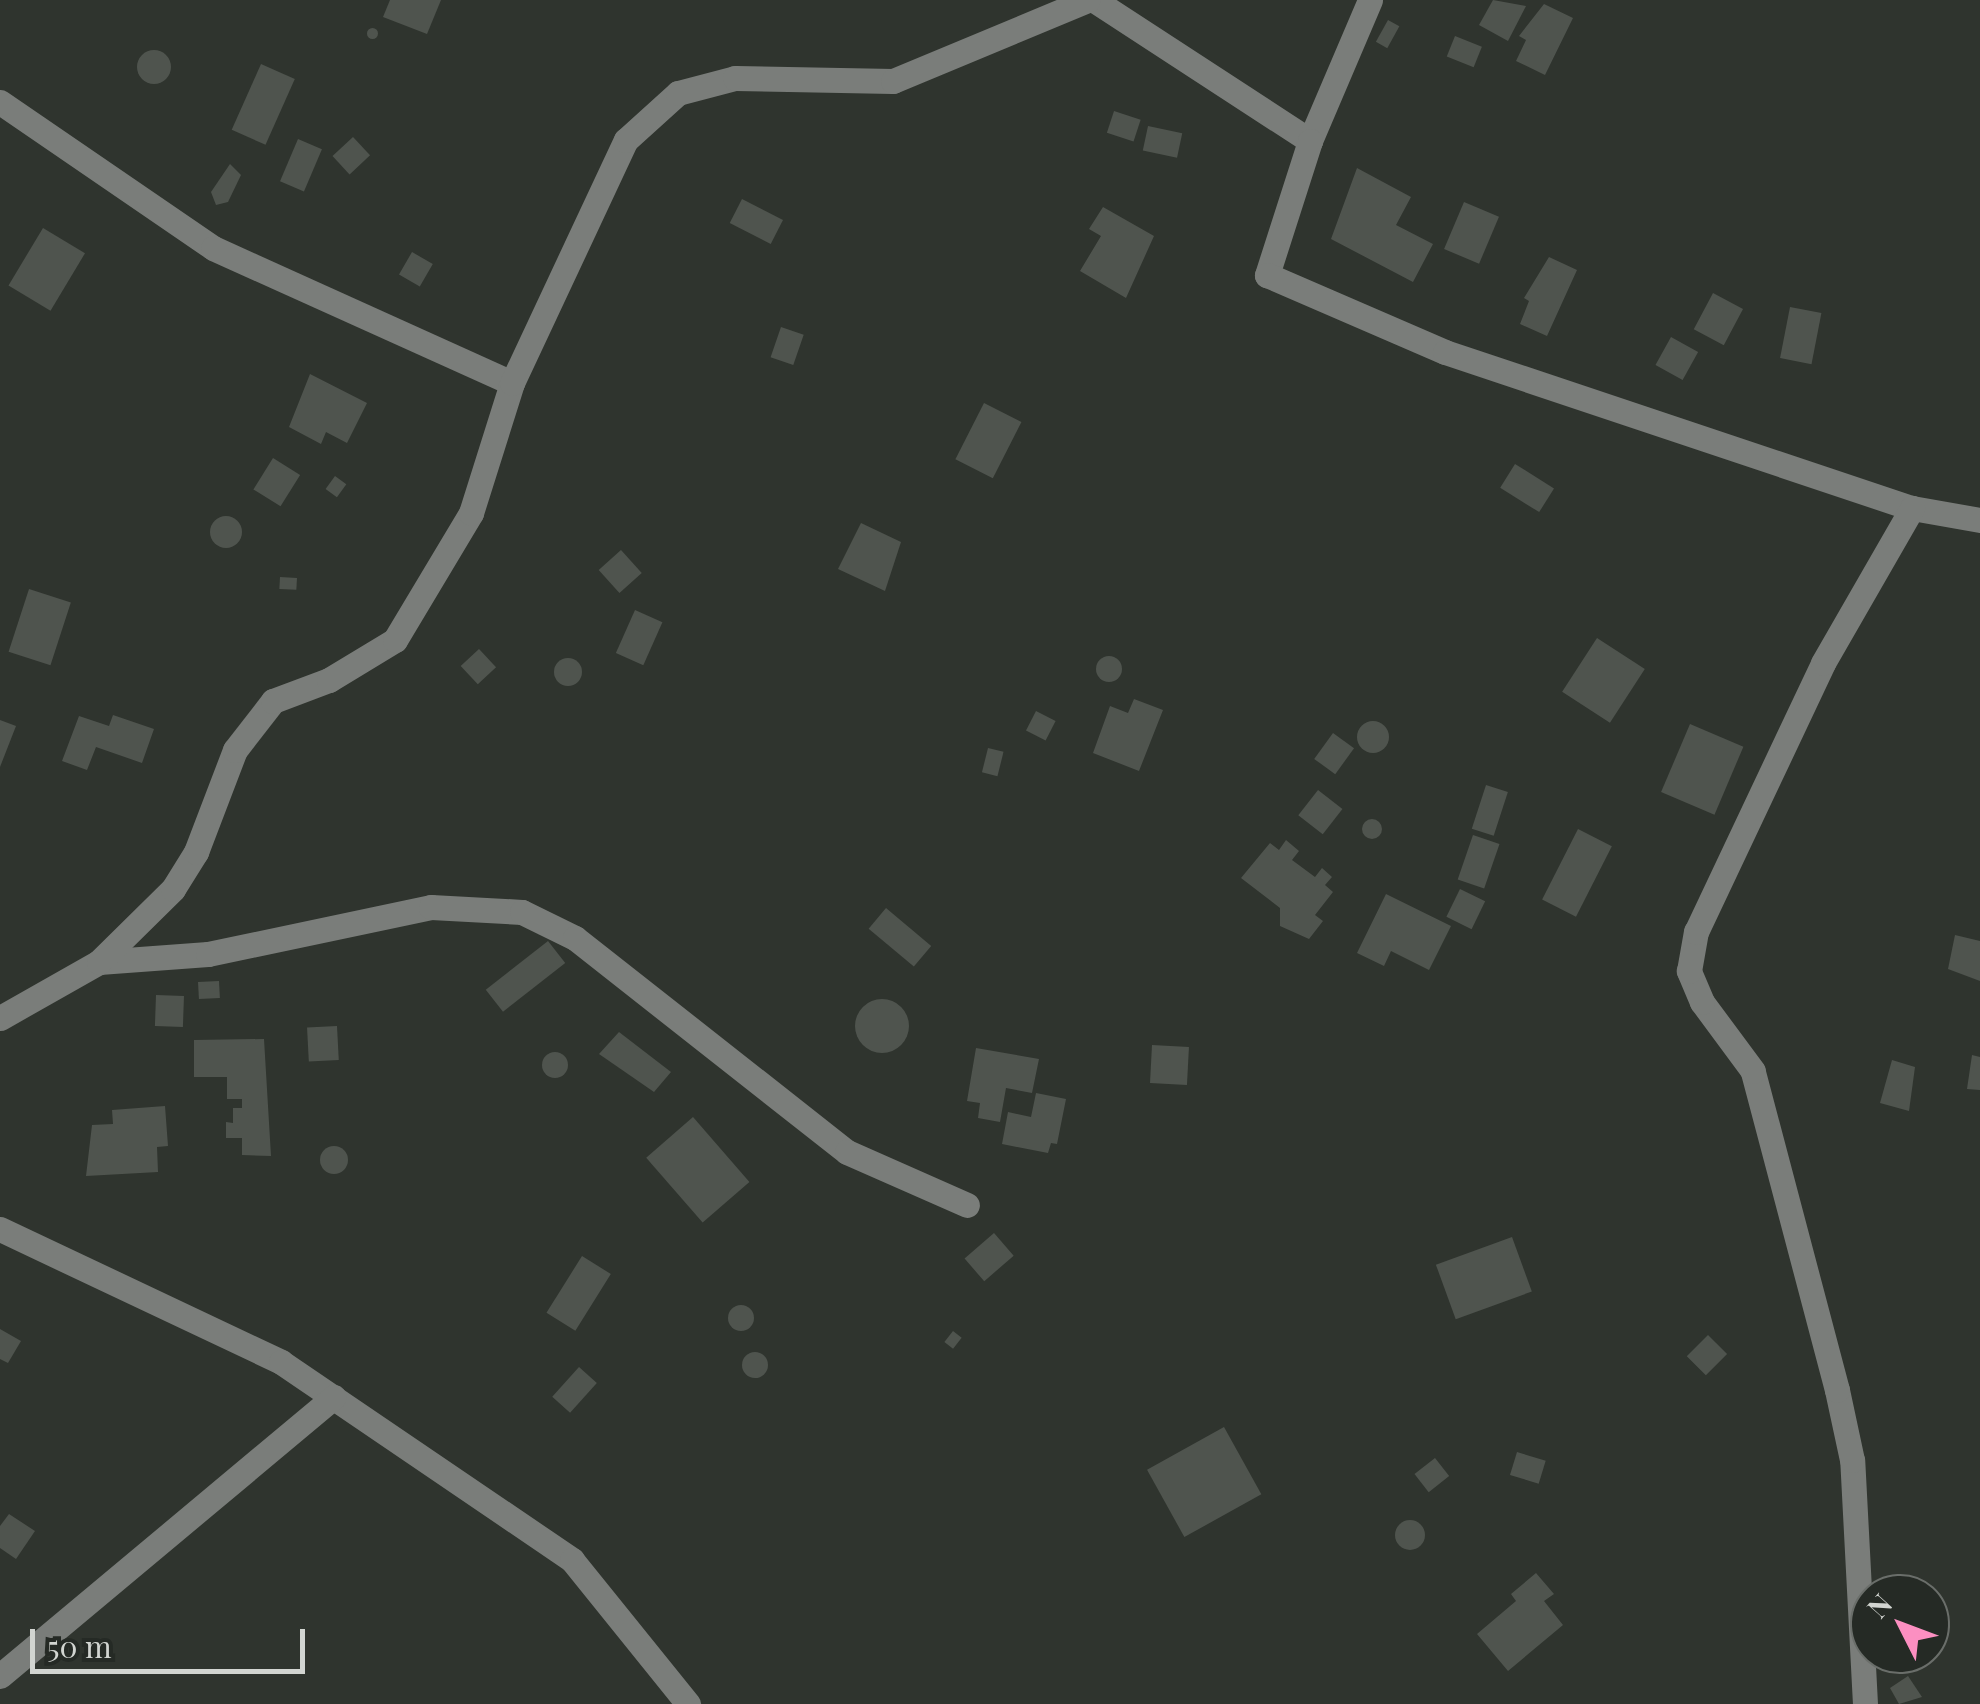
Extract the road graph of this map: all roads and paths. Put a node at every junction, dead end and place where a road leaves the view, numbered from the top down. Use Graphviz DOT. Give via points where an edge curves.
graph roads {
  1 [pos="1091,0"];
  2 [pos="1370,0"];
  3 [pos="0,102"];
  4 [pos="1310,142"];
  5 [pos="512,384"];
  6 [pos="1912,508"];
  7 [pos="1980,520"];
  8 [pos="99,962"];
  9 [pos="0,1018"];
  10 [pos="968,1205"];
  11 [pos="0,1229"];
  12 [pos="334,1397"];
  13 [pos="0,1676"];
  14 [pos="688,1704"];
  15 [pos="1865,1704"];
  1 -- 4 [label="street"];
  1 -- 5 [label="street" via="892,81 735,78 678,93 626,140"];
  2 -- 4 [label="street"];
  3 -- 5 [label="street" via="213,248"];
  4 -- 6 [label="street" via="1267,275 1445,352"];
  5 -- 8 [label="street" via="472,514 395,640 328,680 273,701 235,750 196,852 173,889"];
  6 -- 7 [label="street"];
  6 -- 15 [label="street" via="1823,663 1696,932 1689,971 1752,1070 1837,1390 1852,1460"];
  8 -- 9 [label="street"];
  8 -- 10 [label="street" via="208,954 431,907 522,912 576,938 847,1152"];
  11 -- 12 [label="street" via="281,1362"];
  12 -- 13 [label="street"];
  12 -- 14 [label="street" via="572,1560"];
}
